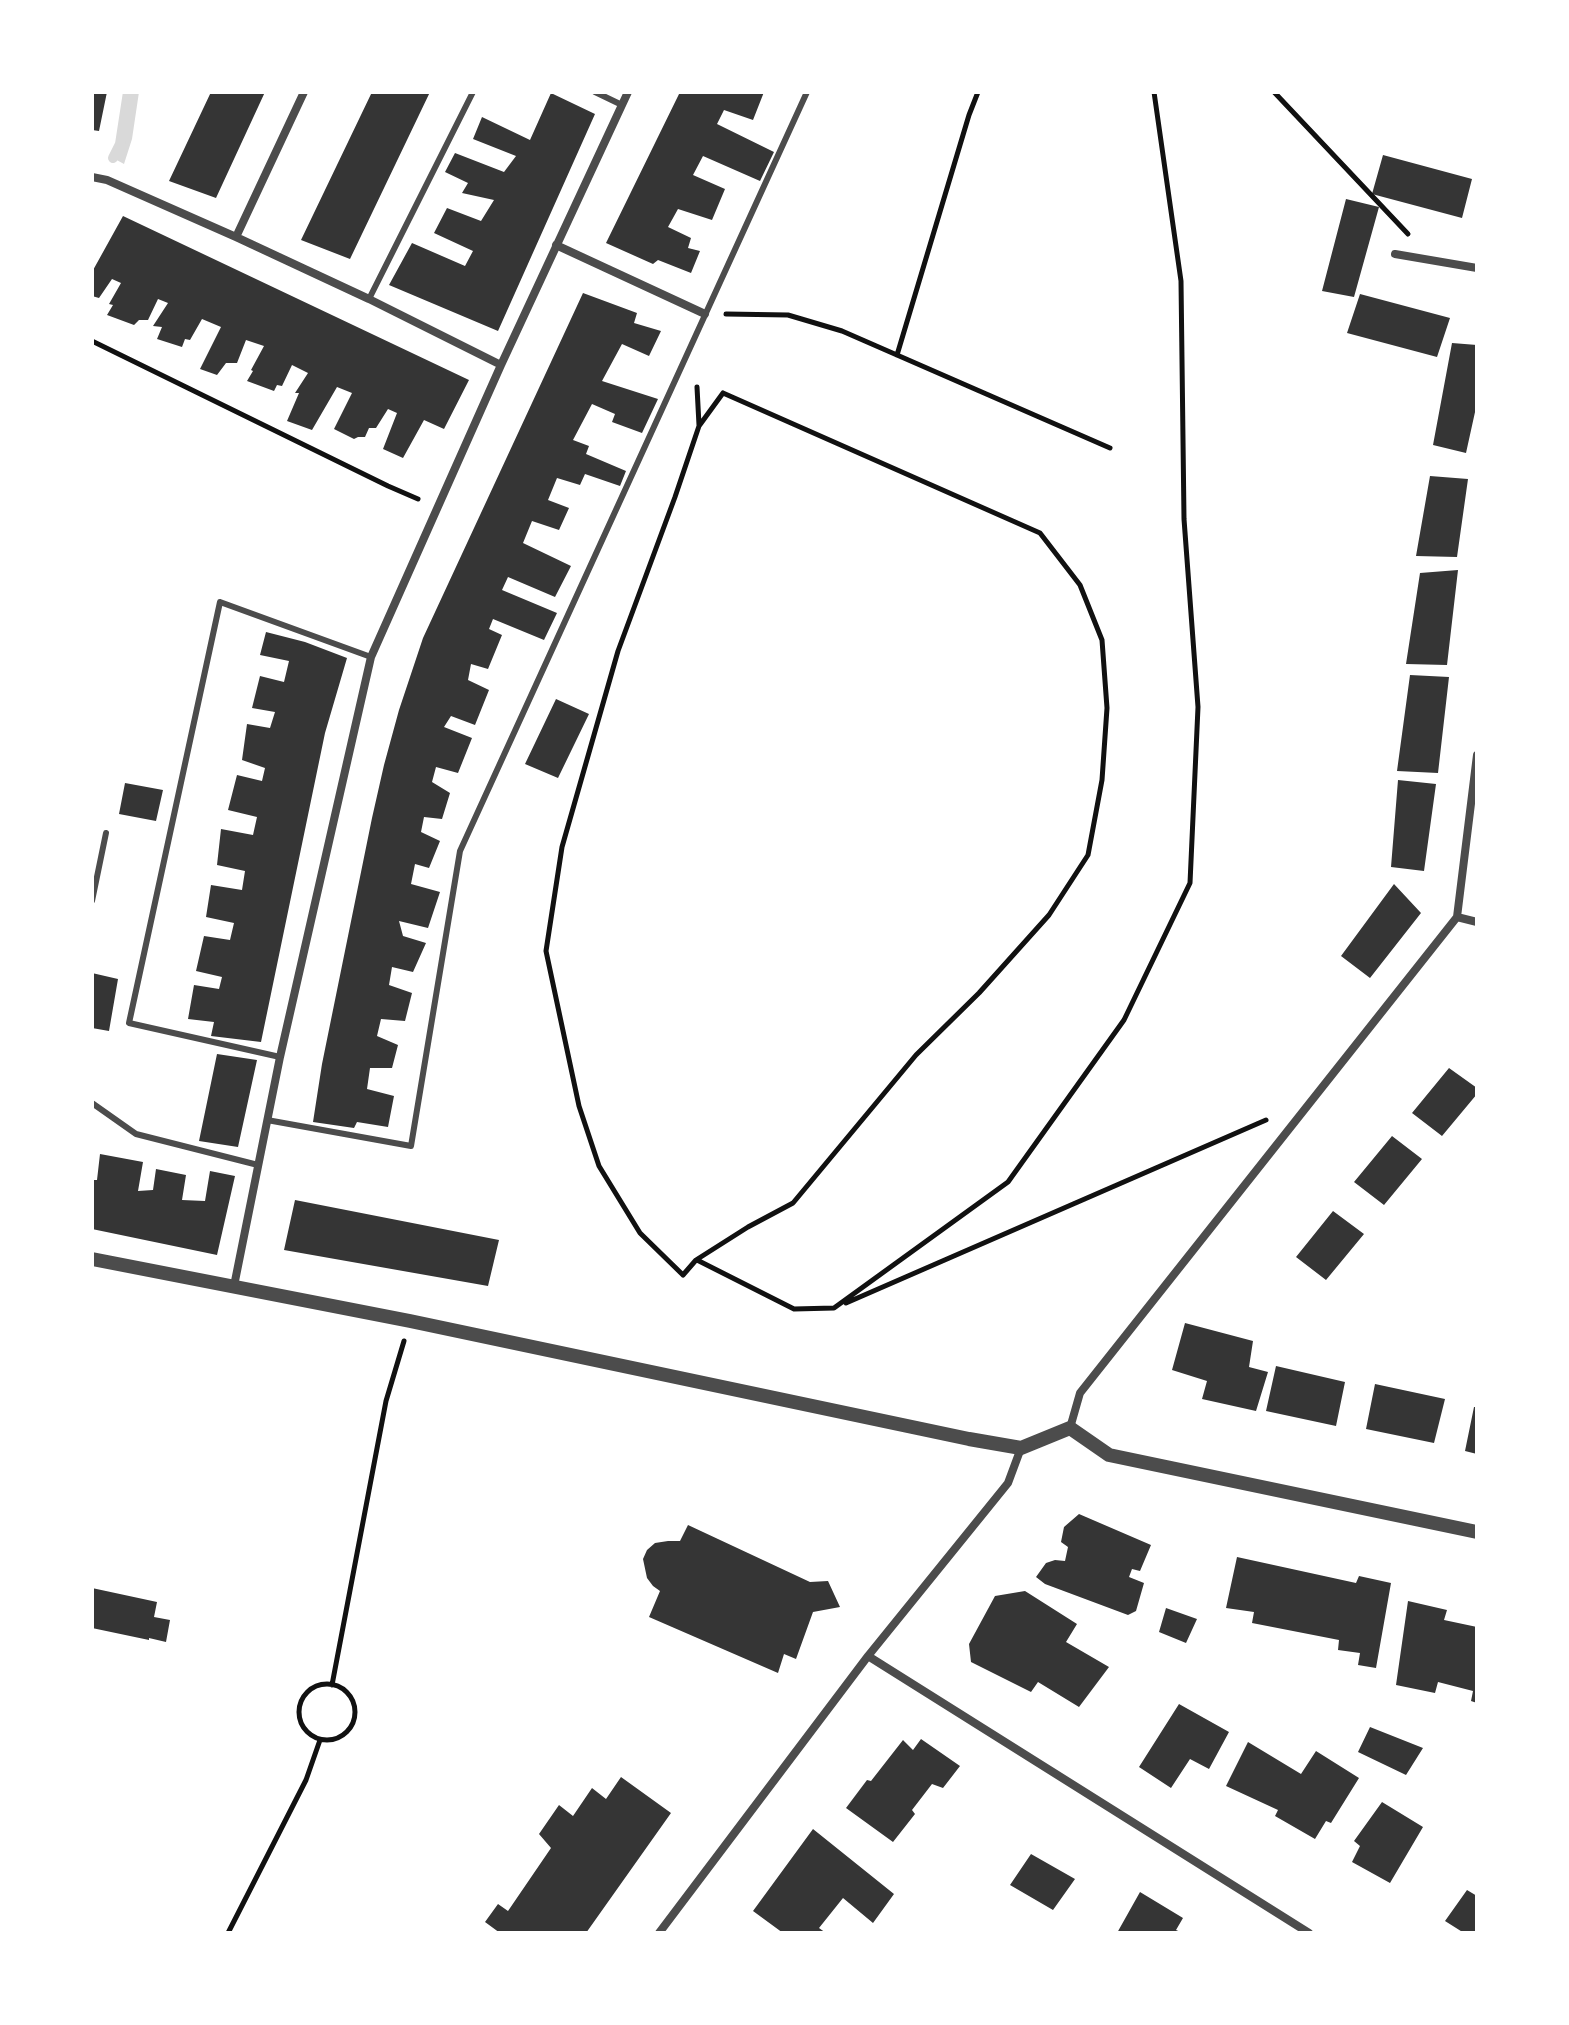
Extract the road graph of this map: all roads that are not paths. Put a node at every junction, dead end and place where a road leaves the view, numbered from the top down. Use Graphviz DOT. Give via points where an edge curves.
graph roads {
  1 [pos="304,92"];
  2 [pos="473,92"];
  3 [pos="595,92"];
  4 [pos="628,92"];
  5 [pos="807,92"];
  6 [pos="622,105"];
  7 [pos="92,177"];
  8 [pos="236,237"];
  9 [pos="556,245"];
  10 [pos="1395,254"];
  11 [pos="1477,268"];
  12 [pos="369,299"];
  13 [pos="705,314"];
  14 [pos="501,365"];
  15 [pos="371,657"];
  16 [pos="1477,755"];
  17 [pos="106,833"];
  18 [pos="92,901"];
  19 [pos="1457,917"];
  20 [pos="1477,922"];
  21 [pos="280,1057"];
  22 [pos="92,1103"];
  23 [pos="267,1120"];
  24 [pos="258,1165"];
  25 [pos="92,1259"];
  26 [pos="234,1286"];
  27 [pos="1070,1428"];
  28 [pos="1021,1448"];
  29 [pos="1477,1532"];
  30 [pos="868,1656"];
  31 [pos="659,1933"];
  32 [pos="1309,1933"];
  1 -- 8 [label="street"];
  2 -- 12 [label="lane"];
  3 -- 6 [label="lane"];
  4 -- 6 [label="street"];
  5 -- 13 [label="lane"];
  6 -- 9 [label="street"];
  7 -- 8 [label="street"];
  8 -- 12 [label="street"];
  9 -- 13 [label="street"];
  9 -- 14 [label="street"];
  10 -- 11 [label="street"];
  12 -- 14 [label="street"];
  13 -- 23 [label="lane" via="460,851 411,1146"];
  14 -- 15 [label="street"];
  15 -- 21 [label="street"];
  15 -- 21 [label="lane" via="220,602 129,1023"];
  16 -- 19 [label="street"];
  17 -- 18 [label="lane"];
  19 -- 20 [label="street"];
  19 -- 27 [label="street" via="1080,1393"];
  21 -- 23 [label="street"];
  22 -- 24 [label="lane" via="136,1134"];
  23 -- 24 [label="street"];
  24 -- 26 [label="street"];
  25 -- 26 [label="street"];
  26 -- 28 [label="street"];
  27 -- 28 [label="street"];
  27 -- 29 [label="street" via="1109,1455"];
  28 -- 30 [label="street" via="1008,1483"];
  30 -- 31 [label="street"];
  30 -- 32 [label="street"];
}
